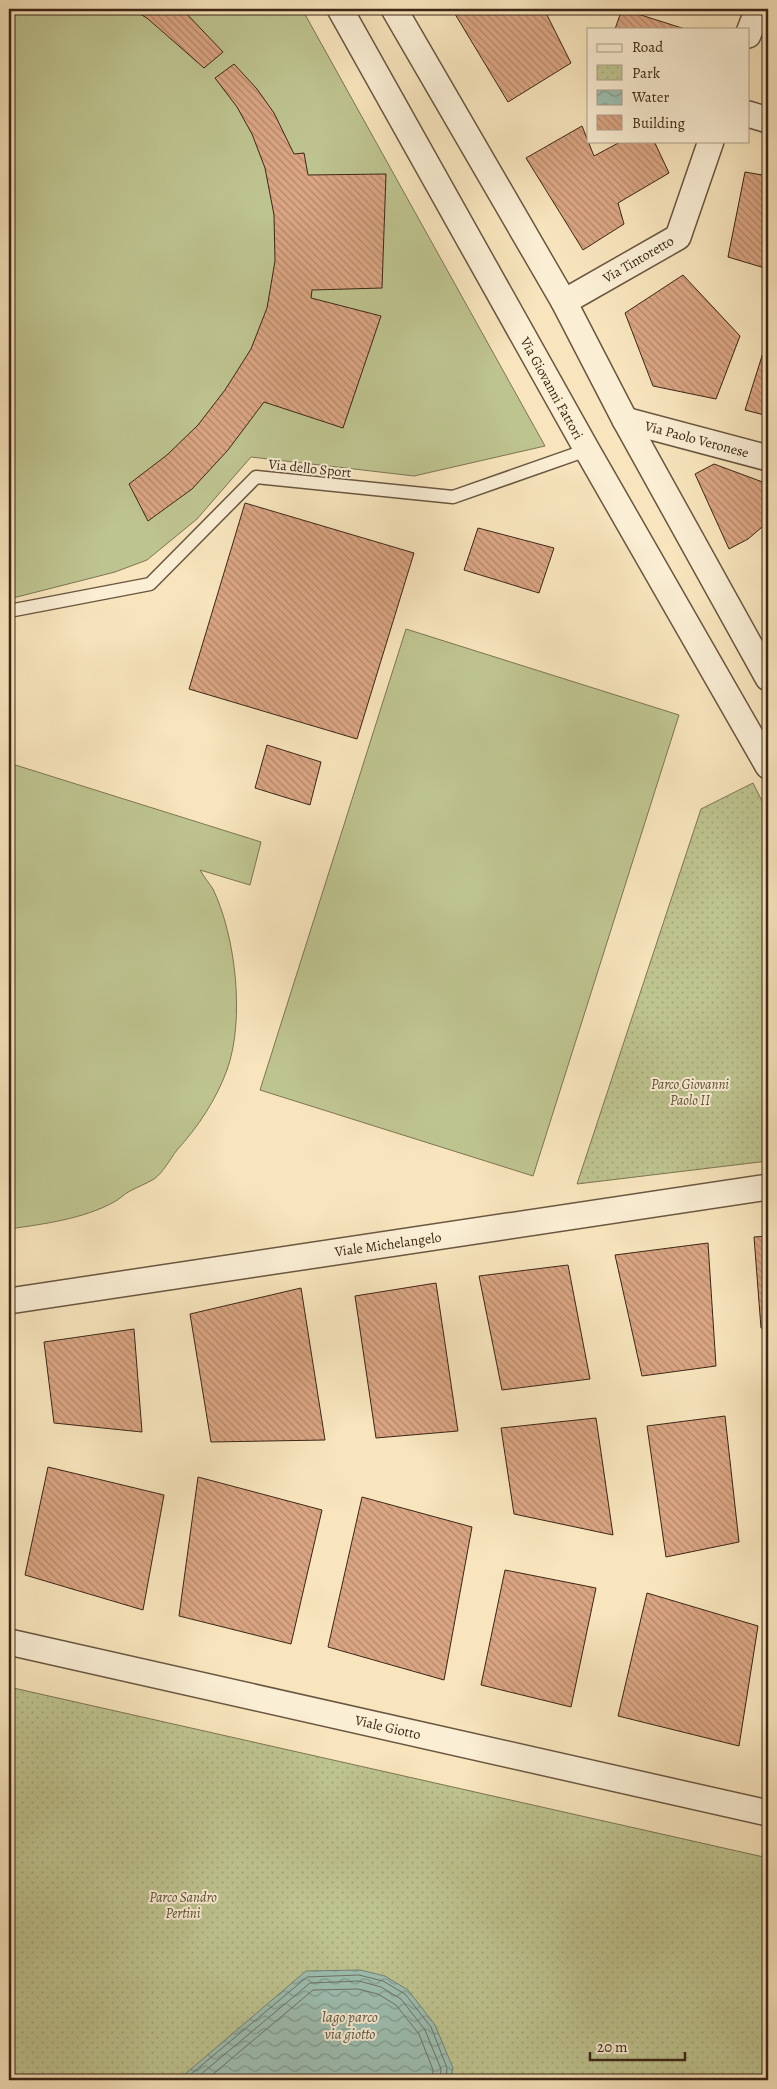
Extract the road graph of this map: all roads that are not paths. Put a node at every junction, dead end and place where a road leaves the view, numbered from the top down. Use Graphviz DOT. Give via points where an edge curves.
graph roads {
  1 [pos="340,9"];
  2 [pos="394,9"];
  3 [pos="758,9"];
  4 [pos="750,30"];
  5 [pos="750,115"];
  6 [pos="768,120"];
  7 [pos="711,142"];
  8 [pos="564,302"];
  9 [pos="625,420"];
  10 [pos="587,450"];
  11 [pos="768,458"];
  12 [pos="9,611"];
  13 [pos="768,678"];
  14 [pos="768,766"];
  15 [pos="768,1187"];
  16 [pos="9,1301"];
  17 [pos="9,1642"];
  18 [pos="768,1813"];
  1 -- 10 [label="street, Via Giovanni Fattori"];
  2 -- 8 [label="street"];
  3 -- 4 [label="street"];
  5 -- 6 [label="street"];
  7 -- 8 [label="street, Via Tintoretto" via="678,237"];
  8 -- 9 [label="street"];
  9 -- 11 [label="street, Via Paolo Veronese"];
  9 -- 13 [label="street"];
  10 -- 12 [label="lane, Via dello Sport" via="453,497 256,477 150,584"];
  10 -- 14 [label="street, Via Giovanni Fattori"];
  15 -- 16 [label="street, Viale Michelangelo"];
  17 -- 18 [label="street, Viale Giotto"];
}
